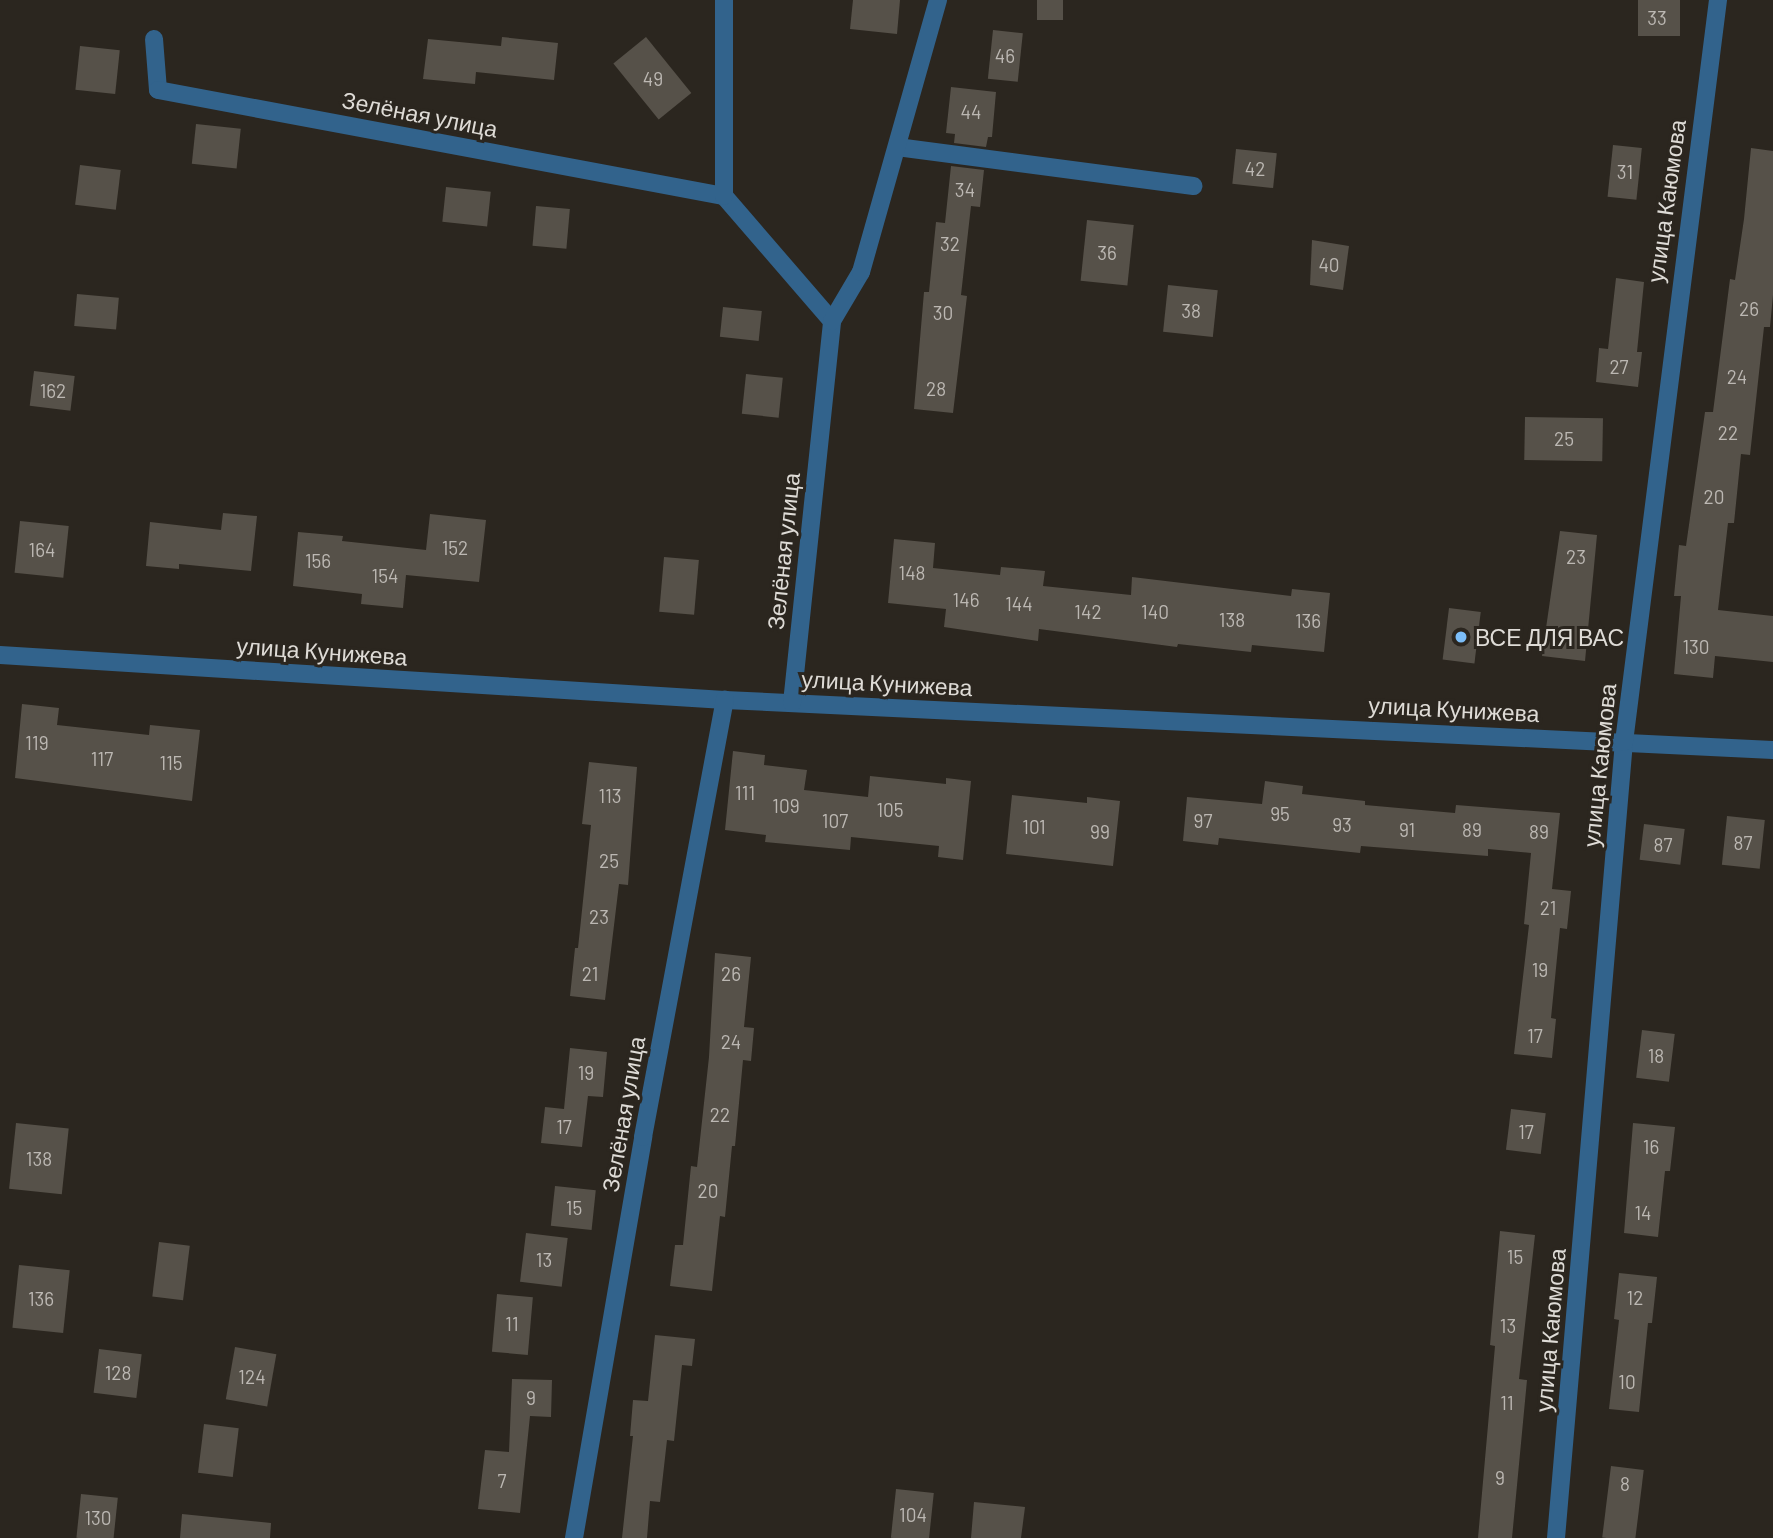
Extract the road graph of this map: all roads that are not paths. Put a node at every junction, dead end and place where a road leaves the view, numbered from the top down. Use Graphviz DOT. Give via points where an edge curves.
graph roads {
  1 [pos="724,0"];
  2 [pos="938,0"];
  3 [pos="1718,0"];
  4 [pos="154,38"];
  5 [pos="897,147"];
  6 [pos="1193,186"];
  7 [pos="724,196"];
  8 [pos="832,321"];
  9 [pos="0,655"];
  10 [pos="725,700"];
  11 [pos="792,703"];
  12 [pos="1624,742"];
  13 [pos="1773,750"];
  14 [pos="574,1538"];
  15 [pos="1556,1538"];
  1 -- 7 [label="street"];
  2 -- 5 [label="street, Зелёная улица"];
  3 -- 12 [label="street, улица Каюмова"];
  4 -- 7 [label="street, Зелёная улица" via="158,90"];
  5 -- 6 [label="street"];
  5 -- 8 [label="street, Зелёная улица" via="861,272"];
  7 -- 8 [label="street"];
  8 -- 11 [label="street, Зелёная улица"];
  9 -- 10 [label="street, улица Кунижева"];
  10 -- 11 [label="street, улица Кунижева"];
  10 -- 14 [label="street, Зелёная улица"];
  11 -- 12 [label="street, улица Кунижева"];
  12 -- 13 [label="street, улица Кунижева"];
  12 -- 15 [label="street, улица Каюмова"];
}
